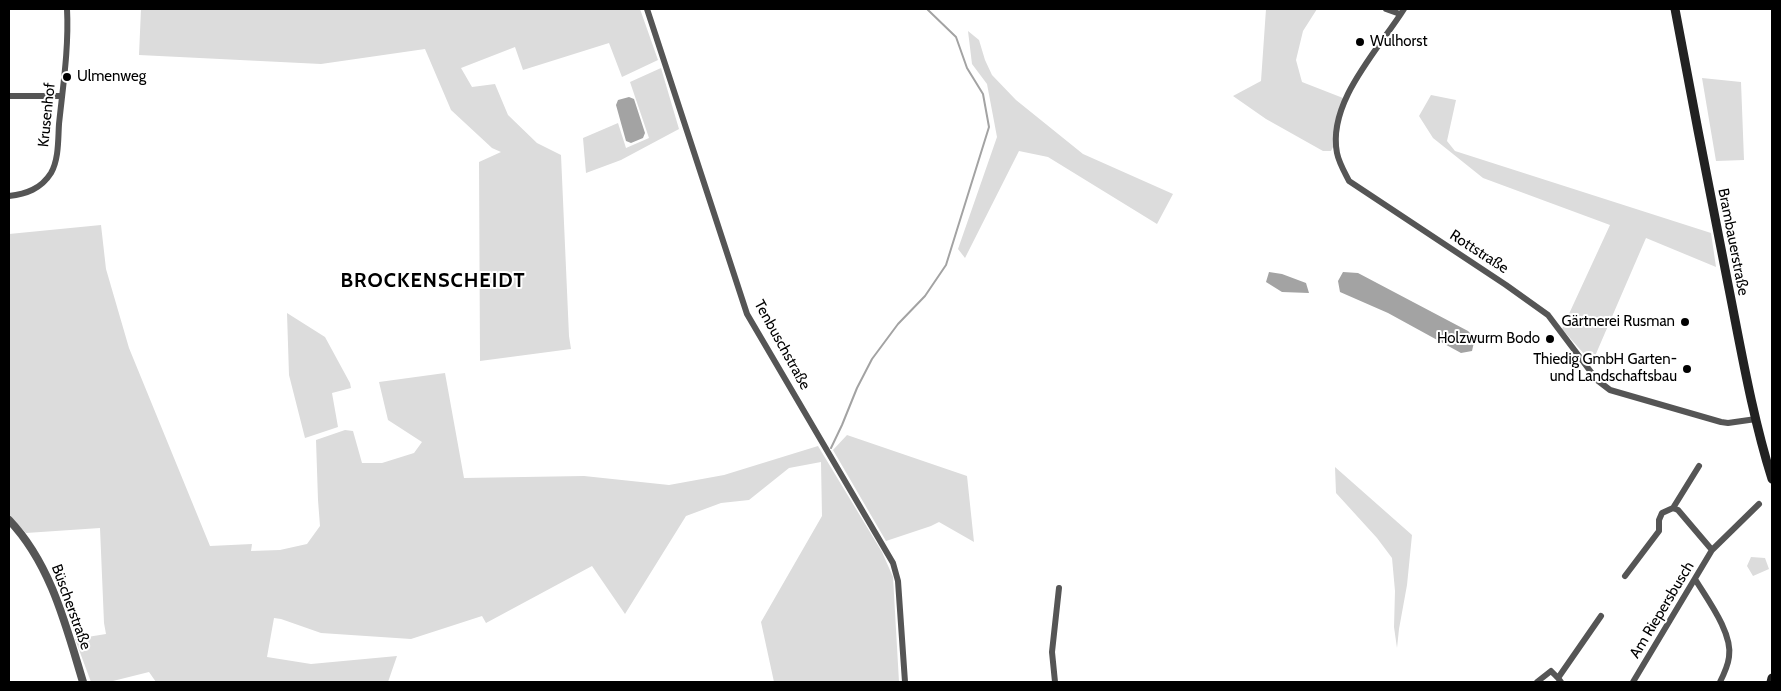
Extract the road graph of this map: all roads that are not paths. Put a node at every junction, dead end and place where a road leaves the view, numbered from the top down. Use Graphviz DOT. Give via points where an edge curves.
graph roads {
  1 [pos="67,9"];
  2 [pos="647,9"];
  3 [pos="1386,9"];
  4 [pos="1676,9"];
  5 [pos="1402,11"];
  6 [pos="9,96"];
  7 [pos="62,96"];
  8 [pos="9,196"];
  9 [pos="1756,420"];
  10 [pos="1700,466"];
  11 [pos="1772,479"];
  12 [pos="1759,504"];
  13 [pos="1673,508"];
  14 [pos="9,520"];
  15 [pos="1712,550"];
  16 [pos="1625,576"];
  17 [pos="1695,579"];
  18 [pos="1059,588"];
  19 [pos="1601,616"];
  20 [pos="1772,678"];
  21 [pos="1559,680"];
  22 [pos="83,682"];
  23 [pos="905,682"];
  24 [pos="1055,682"];
  25 [pos="1536,682"];
  26 [pos="1633,682"];
  27 [pos="1720,682"];
  28 [pos="1771,682"];
  1 -- 7 [label="street, Krusenhof"];
  2 -- 23 [label="street, Tenbuschstraße" via="747,314 893,563 898,582"];
  3 -- 5 [label="street"];
  4 -- 9 [label="main road, Brambauerstraße" via="1704,166"];
  5 -- 9 [label="street, Rottstraße" via="1352,84 1338,126 1337,155 1349,181 1548,316 1597,380 1610,390 1721,422"];
  6 -- 7 [label="street"];
  7 -- 8 [label="street, Krusenhof" via="52,171 34,190"];
  9 -- 11 [label="main road, Brambauerstraße"];
  10 -- 13 [label="street"];
  12 -- 15 [label="street, Am Riepersbusch"];
  13 -- 15 [label="street, Am Riepersbusch"];
  13 -- 16 [label="street" via="1662,513 1659,531"];
  14 -- 22 [label="street, Büscherstraße" via="42,565 59,604"];
  15 -- 17 [label="street, Am Riepersbusch"];
  17 -- 26 [label="street, Am Riepersbusch"];
  17 -- 27 [label="street" via="1728,640 1730,655"];
  18 -- 24 [label="street" via="1052,652"];
  19 -- 21 [label="street"];
  20 -- 28 [label="main road"];
  21 -- 25 [label="street" via="1551,672"];
}
